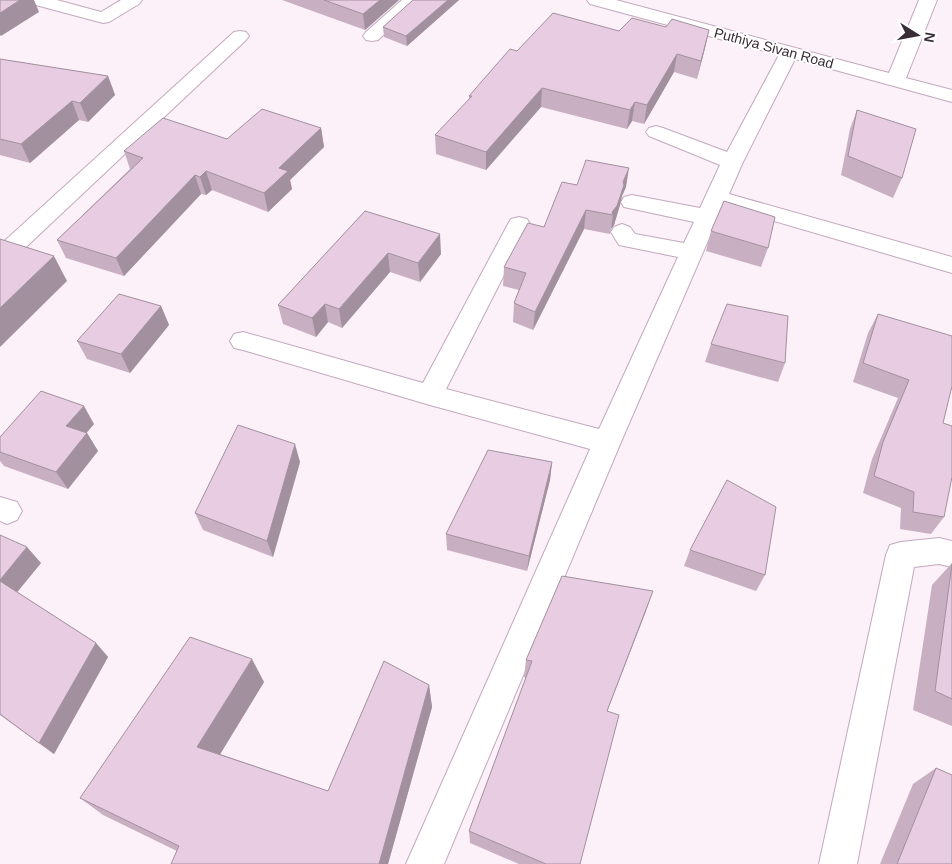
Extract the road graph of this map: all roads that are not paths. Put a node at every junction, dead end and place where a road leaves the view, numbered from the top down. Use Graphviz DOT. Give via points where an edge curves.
graph roads {
  1 [pos="38,0"];
  2 [pos="134,0"];
  3 [pos="412,0"];
  4 [pos="596,0"];
  5 [pos="928,0"];
  6 [pos="240,36"];
  7 [pos="372,36"];
  8 [pos="790,51"];
  9 [pos="896,80"];
  10 [pos="952,96"];
  11 [pos="656,132"];
  12 [pos="732,162"];
  13 [pos="632,202"];
  14 [pos="712,207"];
  15 [pos="519,224"];
  16 [pos="622,232"];
  17 [pos="692,252"];
  18 [pos="0,258"];
  19 [pos="952,265"];
  20 [pos="243,341"];
  21 [pos="430,395"];
  22 [pos="607,442"];
  23 [pos="952,554"];
  24 [pos="425,864"];
  25 [pos="838,864"];
  1 -- 2 [label="street" via="103,18"];
  3 -- 7 [label="street"];
  4 -- 8 [label="street, Puthiya Sivan Road"];
  5 -- 9 [label="street"];
  6 -- 18 [label="street"];
  8 -- 9 [label="street, Puthiya Sivan Road"];
  8 -- 12 [label="street"];
  9 -- 10 [label="street, Puthiya Sivan Road"];
  11 -- 12 [label="street"];
  12 -- 14 [label="street"];
  13 -- 14 [label="street"];
  14 -- 17 [label="street"];
  14 -- 19 [label="street"];
  15 -- 21 [label="street"];
  16 -- 17 [label="street" via="627,240"];
  17 -- 22 [label="street"];
  20 -- 21 [label="street"];
  21 -- 22 [label="street"];
  22 -- 24 [label="street"];
  23 -- 25 [label="street" via="939,551 901,555"];
}
